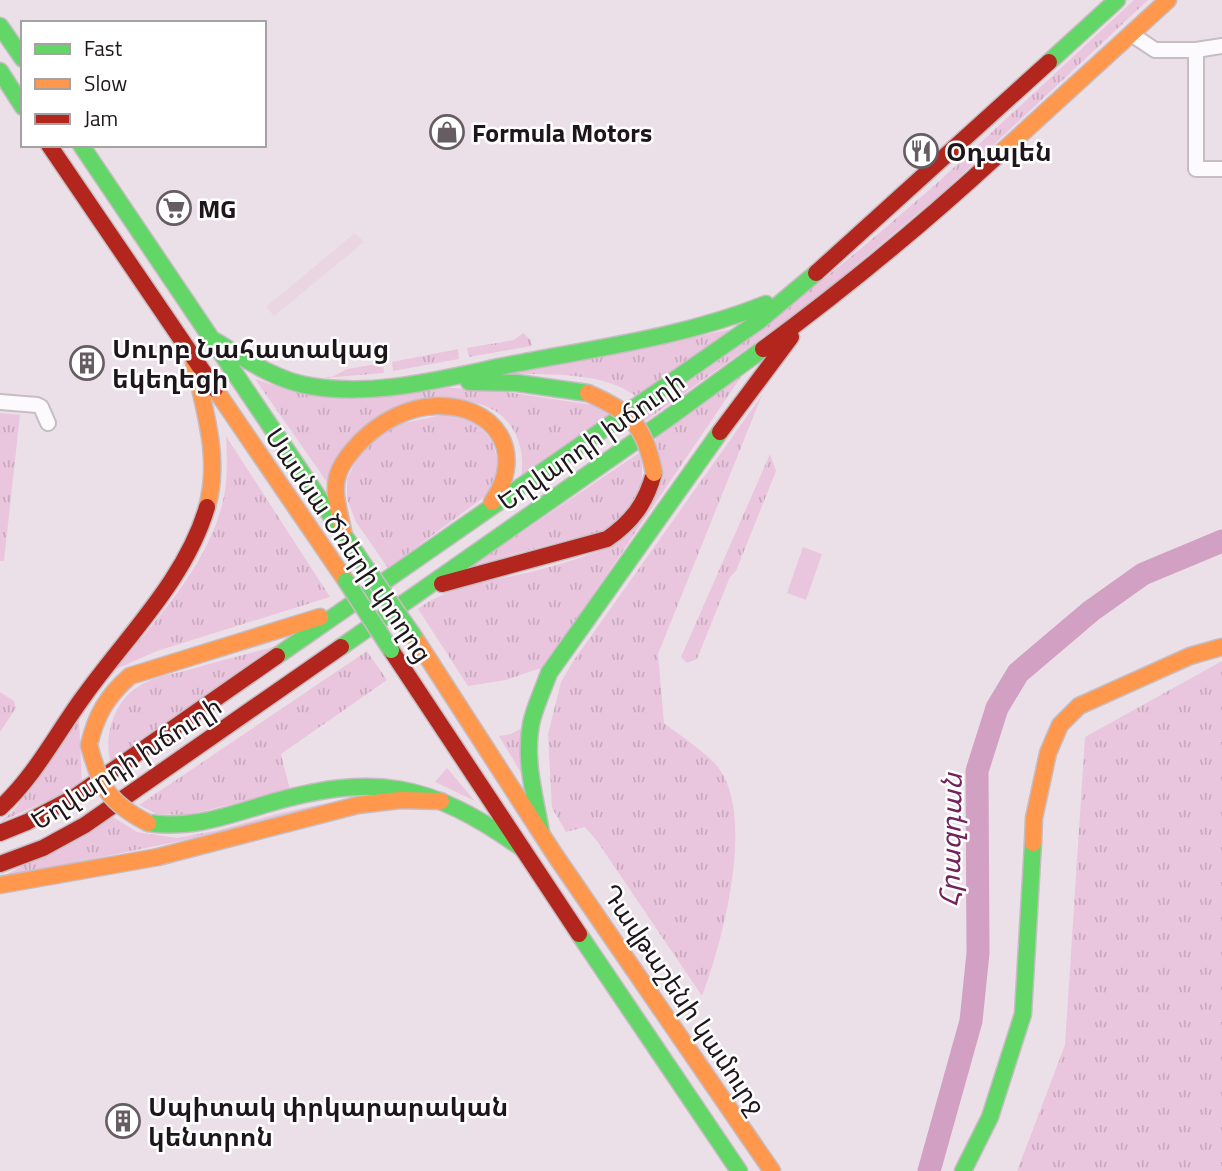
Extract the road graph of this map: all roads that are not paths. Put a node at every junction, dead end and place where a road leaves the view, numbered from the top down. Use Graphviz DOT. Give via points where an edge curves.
graph roads {
  1 [pos="1117,0"];
  2 [pos="1168,0"];
  3 [pos="0,26"];
  4 [pos="1131,34"];
  5 [pos="1222,46"];
  6 [pos="1196,50"];
  7 [pos="21,56"];
  8 [pos="0,71"];
  9 [pos="21,104"];
  10 [pos="50,147"];
  11 [pos="82,147"];
  12 [pos="1222,169"];
  13 [pos="799,289"];
  14 [pos="817,309"];
  15 [pos="210,338"];
  16 [pos="194,362"];
  17 [pos="412,383"];
  18 [pos="0,402"];
  19 [pos="48,423"];
  20 [pos="483,512"];
  21 [pos="343,531"];
  22 [pos="425,588"];
  23 [pos="343,610"];
  24 [pos="1222,647"];
  25 [pos="441,801"];
  26 [pos="0,808"];
  27 [pos="541,832"];
  28 [pos="0,833"];
  29 [pos="523,849"];
  30 [pos="555,855"];
  31 [pos="0,864"];
  32 [pos="535,869"];
  33 [pos="0,885"];
  34 [pos="739,1171"];
  35 [pos="772,1171"];
  36 [pos="963,1171"];
  1 -- 13 [label="main road, Եղվարդի խճուղի"];
  2 -- 4 [label="main road, Եղվարդի խճուղի"];
  3 -- 7 [label="main road"];
  4 -- 6 [label="street" via="1154,50"];
  4 -- 14 [label="main road, Եղվարդի խճուղի" via="945,204"];
  5 -- 6 [label="street"];
  6 -- 12 [label="street" via="1196,169"];
  8 -- 9 [label="main road"];
  10 -- 16 [label="main road, Սասնա Ծռերի փողոց"];
  11 -- 15 [label="main road, Սասնա Ծռերի փողոց"];
  13 -- 17 [label="main road" via="709,326"];
  13 -- 20 [label="main road, Եղվարդի խճուղի"];
  14 -- 22 [label="main road, Եղվարդի խճուղի"];
  14 -- 27 [label="main road" via="752,388 549,673 530,731"];
  15 -- 17 [label="main road" via="290,382 343,389"];
  15 -- 21 [label="main road, Սասնա Ծռերի փողոց"];
  16 -- 26 [label="main road" via="214,459 211,491 198,533 23,785"];
  16 -- 29 [label="main road, Սասնա Ծռերի փողոց, bridge"];
  17 -- 22 [label="main road, bridge" via="517,383 587,393 624,409 634,420 649,446 654,473 637,514 607,540"];
  18 -- 19 [label="street" via="37,405"];
  20 -- 21 [label="main road" via="504,484 506,445 477,414 453,407 421,409 390,418 365,436 345,459 335,483"];
  20 -- 23 [label="main road, Եղվարդի խճուղի"];
  21 -- 27 [label="main road, Սասնա Ծռերի փողոց, bridge"];
  22 -- 31 [label="main road, Եղվարդի խճուղի" via="100,815 49,844"];
  23 -- 25 [label="main road, bridge" via="130,677 108,694 94,719 89,745 108,798 148,823 175,825 358,786 410,790"];
  23 -- 28 [label="main road, Եղվարդի խճուղի" via="73,798"];
  24 -- 36 [label="main road" via="1190,656 1079,706 1060,724 1048,753 1034,818 1023,1014 990,1117"];
  25 -- 29 [label="main road" via="494,827"];
  25 -- 33 [label="main road" via="358,805 158,857"];
  27 -- 30 [label="main road, Սասնա Ծռերի փողոց"];
  29 -- 32 [label="main road, Սասնա Ծռերի փողոց"];
  30 -- 35 [label="main road, Դավթաշենի կամուրջ"];
  32 -- 34 [label="main road, Դավթաշենի կամուրջ"];
}
